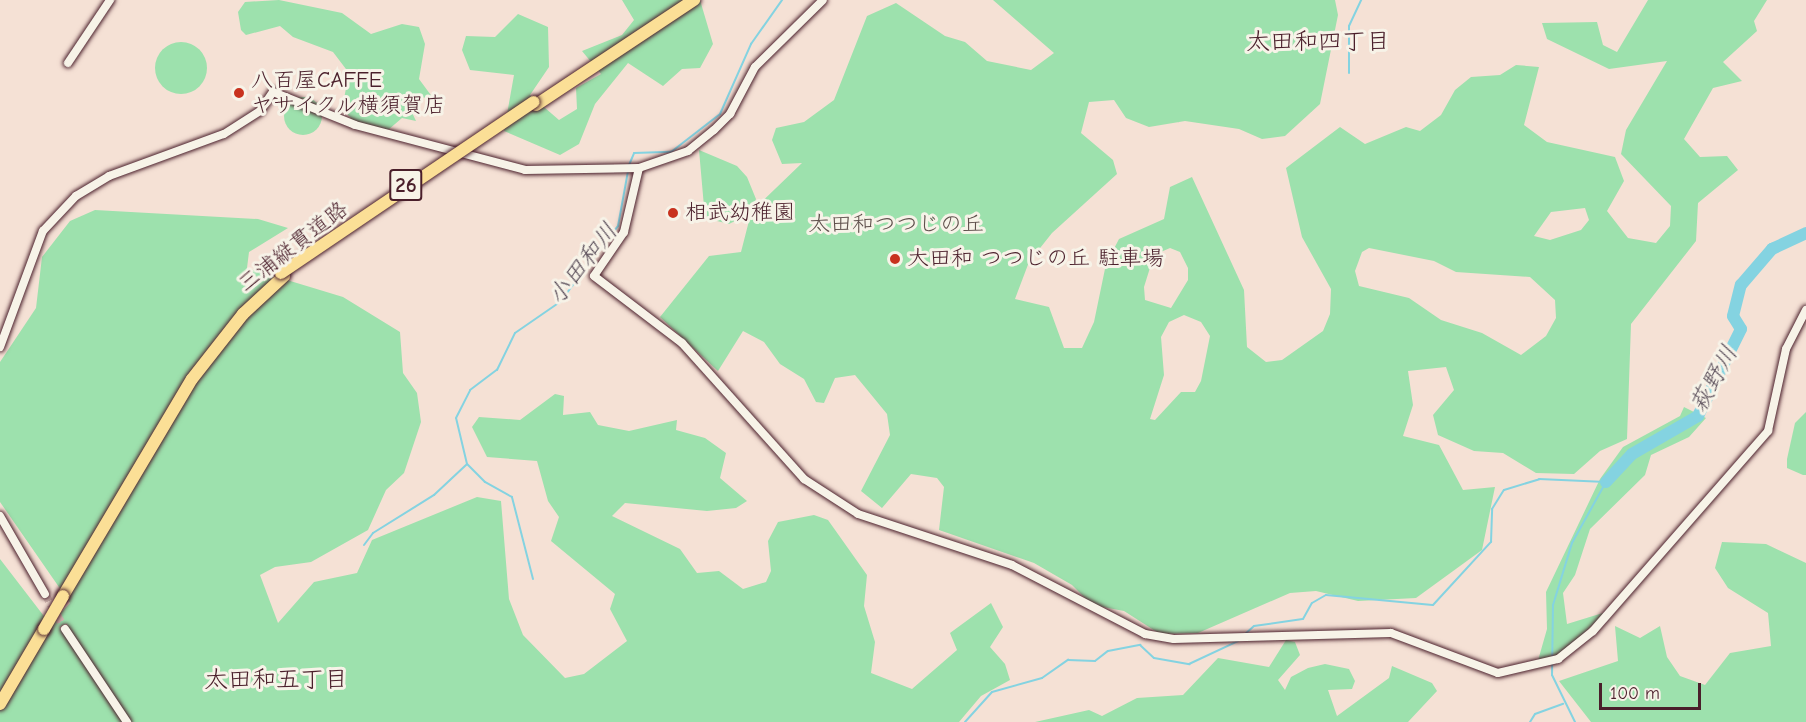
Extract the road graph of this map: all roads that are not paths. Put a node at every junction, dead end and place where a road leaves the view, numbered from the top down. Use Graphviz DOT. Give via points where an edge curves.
graph roads {
  1 [pos="110,0"];
  2 [pos="694,0"];
  3 [pos="823,0"];
  4 [pos="683,5"];
  5 [pos="68,63"];
  6 [pos="639,168"];
  7 [pos="1806,310"];
  8 [pos="0,347"];
  9 [pos="0,516"];
  10 [pos="45,594"];
  11 [pos="43,626"];
  12 [pos="65,629"];
  13 [pos="0,697"];
  14 [pos="0,704"];
  15 [pos="127,722"];
  1 -- 5 [label="street"];
  2 -- 4 [label="highway, 三浦縦貫道路 / 26"];
  3 -- 6 [label="street" via="755,67 730,114 714,130 688,151"];
  4 -- 11 [label="highway, 三浦縦貫道路 / 26, bridge" via="282,275 202,356"];
  6 -- 7 [label="street" via="624,232 594,276 682,343 804,479 836,504 1012,565 1161,638 1391,633 1479,670 1536,668 1558,658 1593,631 1768,431 1786,349"];
  6 -- 8 [label="street" via="549,173 507,167 355,125 273,92 260,111 224,134 109,176 76,196 43,231"];
  9 -- 10 [label="street"];
  11 -- 13 [label="highway, 三浦縦貫道路 / 26"];
  11 -- 14 [label="highway, 三浦縦貫道路 / 26"];
  12 -- 15 [label="street"];
}
